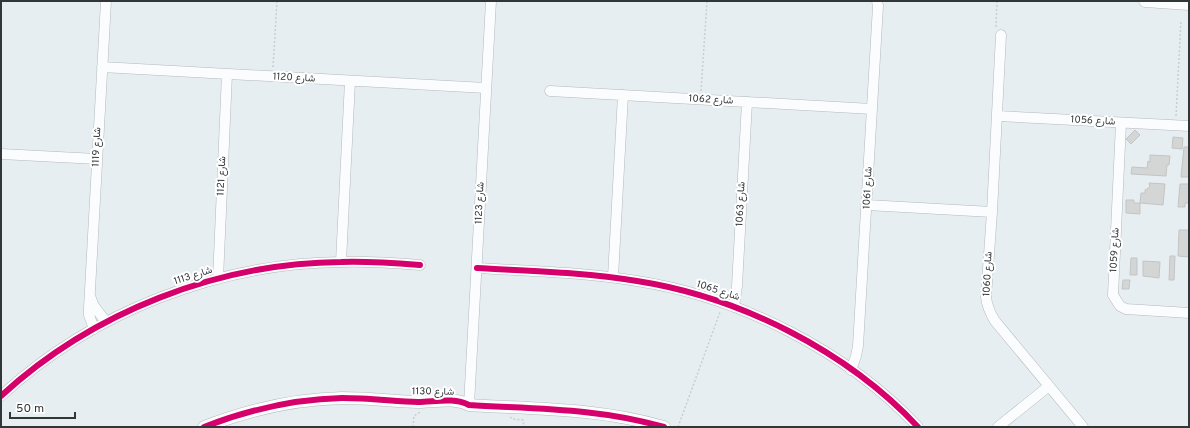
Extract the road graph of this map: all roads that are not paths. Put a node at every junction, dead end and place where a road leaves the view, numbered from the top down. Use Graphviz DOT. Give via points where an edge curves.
graph roads {
  1 [pos="106,1"];
  2 [pos="491,1"];
  3 [pos="1145,1"];
  4 [pos="878,3"];
  5 [pos="1189,4"];
  6 [pos="1001,35"];
  7 [pos="102,67"];
  8 [pos="227,74"];
  9 [pos="350,81"];
  10 [pos="486,88"];
  11 [pos="550,91"];
  12 [pos="623,95"];
  13 [pos="747,102"];
  14 [pos="872,110"];
  15 [pos="997,116"];
  16 [pos="1121,123"];
  17 [pos="1189,126"];
  18 [pos="1,154"];
  19 [pos="97,159"];
  20 [pos="867,205"];
  21 [pos="992,212"];
  22 [pos="341,262"];
  23 [pos="420,265"];
  24 [pos="477,268"];
  25 [pos="613,277"];
  26 [pos="218,279"];
  27 [pos="90,294"];
  28 [pos="734,307"];
  29 [pos="1189,313"];
  30 [pos="106,322"];
  31 [pos="94,329"];
  32 [pos="850,370"];
  33 [pos="1049,386"];
  34 [pos="1,396"];
  35 [pos="470,405"];
  36 [pos="204,427"];
  37 [pos="664,427"];
  38 [pos="918,427"];
  39 [pos="998,427"];
  40 [pos="1082,427"];
  1 -- 7 [label="street, شارع 1119"];
  2 -- 10 [label="street, شارع 1123"];
  3 -- 5 [label="street"];
  4 -- 14 [label="street, شارع 1061"];
  6 -- 15 [label="street, شارع 1060"];
  7 -- 8 [label="street, شارع 1120"];
  7 -- 19 [label="street, شارع 1119"];
  8 -- 9 [label="street, شارع 1120"];
  8 -- 26 [label="street, شارع 1121"];
  9 -- 10 [label="street, شارع 1120"];
  9 -- 22 [label="street"];
  10 -- 24 [label="street, شارع 1123"];
  11 -- 12 [label="street, شارع 1062"];
  12 -- 13 [label="street, شارع 1062"];
  12 -- 25 [label="street"];
  13 -- 14 [label="street, شارع 1062"];
  13 -- 28 [label="street, شارع 1063"];
  14 -- 20 [label="street, شارع 1061"];
  15 -- 16 [label="street, شارع 1056"];
  15 -- 21 [label="street, شارع 1060"];
  16 -- 17 [label="street, شارع 1056"];
  16 -- 29 [label="street, شارع 1059" via="1113,295 1120,306 1126,309"];
  18 -- 19 [label="street"];
  19 -- 27 [label="street, شارع 1119"];
  20 -- 21 [label="street"];
  20 -- 32 [label="street, شارع 1061" via="858,346"];
  21 -- 33 [label="street, شارع 1060" via="986,297 989,310 995,321"];
  22 -- 23 [label="street, شارع 1113"];
  22 -- 26 [label="street, شارع 1113" via="275,268"];
  24 -- 25 [label="street, شارع 1065"];
  24 -- 35 [label="street, شارع 1123"];
  25 -- 28 [label="street, شارع 1065" via="666,286"];
  26 -- 30 [label="street, شارع 1113" via="158,299"];
  27 -- 30 [label="street, شارع 1119" via="94,306"];
  27 -- 31 [label="street, شارع 1119" via="89,315"];
  28 -- 32 [label="street, شارع 1065" via="787,330"];
  30 -- 31 [label="street, شارع 1113"];
  31 -- 34 [label="street, شارع 1113" via="36,367"];
  32 -- 38 [label="street, شارع 1065"];
  33 -- 39 [label="street"];
  33 -- 40 [label="street, شارع 1060"];
  35 -- 36 [label="street, شارع 1130" via="460,402 340,398 297,402 242,414"];
  35 -- 37 [label="street, شارع 1130" via="598,412"];
}
